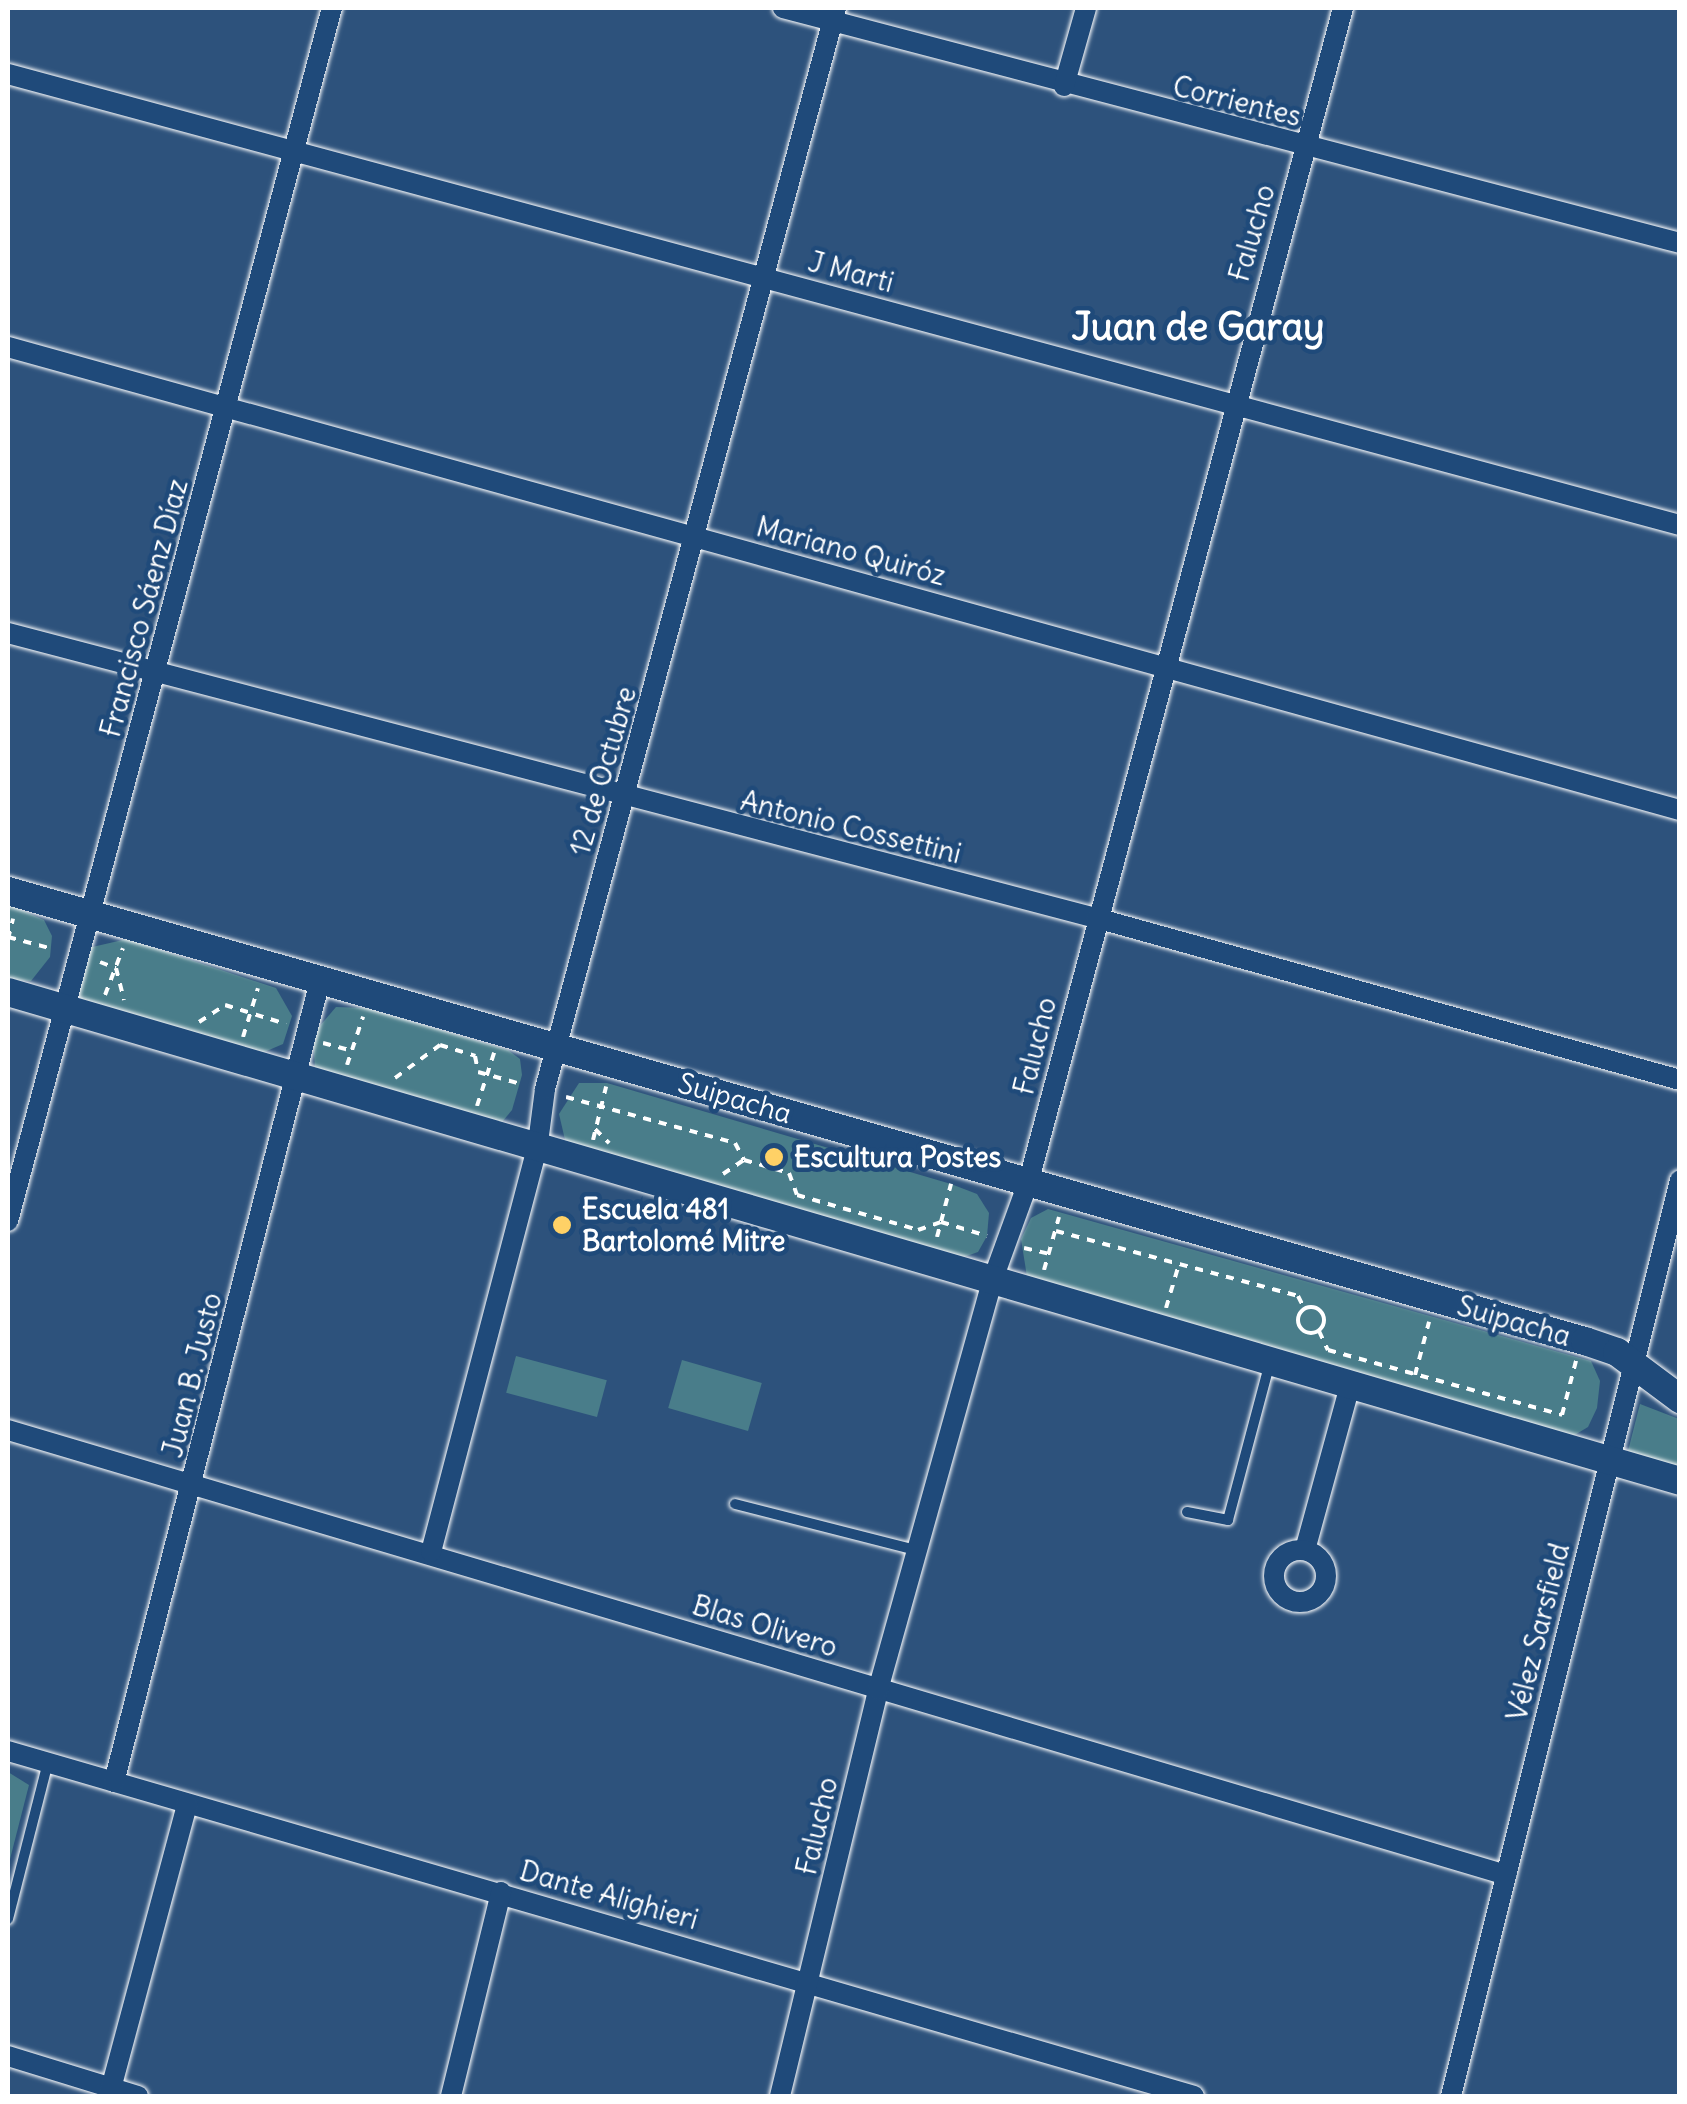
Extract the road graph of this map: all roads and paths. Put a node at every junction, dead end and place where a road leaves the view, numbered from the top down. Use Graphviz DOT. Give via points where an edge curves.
graph roads {
  1 [pos="332,8"];
  2 [pos="783,8"];
  3 [pos="1086,8"];
  4 [pos="1342,8"];
  5 [pos="834,14"];
  6 [pos="8,74"];
  7 [pos="1064,86"];
  8 [pos="1304,146"];
  9 [pos="296,150"];
  10 [pos="1679,243"];
  11 [pos="762,277"];
  12 [pos="8,347"];
  13 [pos="1234,402"];
  14 [pos="228,405"];
  15 [pos="1680,524"];
  16 [pos="698,538"];
  17 [pos="8,633"];
  18 [pos="1162,664"];
  19 [pos="155,674"];
  20 [pos="623,798"];
  21 [pos="1680,810"];
  22 [pos="12,899"];
  23 [pos="89,913"];
  24 [pos="1096,918"];
  25 [pos="8,938"];
  26 [pos="127,939"];
  27 [pos="53,950"];
  28 [pos="116,968"];
  29 [pos="261,979"];
  30 [pos="320,982"];
  31 [pos="8,992"];
  32 [pos="104,998"];
  33 [pos="125,1002"];
  34 [pos="366,1008"];
  35 [pos="64,1010"];
  36 [pos="251,1012"];
  37 [pos="195,1024"];
  38 [pos="306,1030"];
  39 [pos="496,1044"];
  40 [pos="556,1048"];
  41 [pos="238,1053"];
  42 [pos="364,1069"];
  43 [pos="380,1074"];
  44 [pos="487,1075"];
  45 [pos="343,1077"];
  46 [pos="292,1078"];
  47 [pos="1680,1080"];
  48 [pos="607,1083"];
  49 [pos="521,1084"];
  50 [pos="560,1096"];
  51 [pos="599,1106"];
  52 [pos="472,1123"];
  53 [pos="595,1129"];
  54 [pos="538,1143"];
  55 [pos="627,1149"];
  56 [pos="589,1155"];
  57 [pos="744,1160"];
  58 [pos="710,1171"];
  59 [pos="1029,1180"];
  60 [pos="1680,1180"];
  61 [pos="951,1184"];
  62 [pos="1059,1212"];
  63 [pos="8,1222"];
  64 [pos="941,1222"];
  65 [pos="1056,1230"];
  66 [pos="987,1236"];
  67 [pos="1020,1247"];
  68 [pos="933,1254"];
  69 [pos="1049,1254"];
  70 [pos="1179,1264"];
  71 [pos="994,1279"];
  72 [pos="1040,1286"];
  73 [pos="1304,1308"];
  74 [pos="1430,1316"];
  75 [pos="1162,1321"];
  76 [pos="1320,1331"];
  77 [pos="1577,1357"];
  78 [pos="1270,1361"];
  79 [pos="1635,1363"];
  80 [pos="1415,1375"];
  81 [pos="1350,1384"];
  82 [pos="1673,1389"];
  83 [pos="1562,1415"];
  84 [pos="8,1430"];
  85 [pos="1558,1432"];
  86 [pos="1608,1461"];
  87 [pos="1680,1481"];
  88 [pos="194,1482"];
  89 [pos="735,1504"];
  90 [pos="1187,1512"];
  91 [pos="917,1550"];
  92 [pos="1305,1550"];
  93 [pos="432,1552"];
  94 [pos="878,1690"];
  95 [pos="8,1751"];
  96 [pos="48,1762"];
  97 [pos="114,1782"];
  98 [pos="187,1804"];
  99 [pos="1506,1875"];
  100 [pos="502,1892"];
  101 [pos="8,1918"];
  102 [pos="809,1981"];
  103 [pos="8,2056"];
  104 [pos="110,2092"];
  105 [pos="138,2096"];
  106 [pos="451,2096"];
  107 [pos="780,2096"];
  108 [pos="1194,2096"];
  109 [pos="1451,2096"];
  1 -- 9 [label="street, Francisco Sáenz Díaz"];
  2 -- 5 [label="street, Corrientes"];
  3 -- 7 [label="street"];
  4 -- 8 [label="street, Falucho"];
  5 -- 7 [label="street, Corrientes"];
  5 -- 11 [label="street, 12 de Octubre"];
  6 -- 9 [label="street, J Marti"];
  7 -- 8 [label="street, Corrientes"];
  8 -- 10 [label="street, Corrientes"];
  8 -- 13 [label="street, Falucho"];
  9 -- 11 [label="street, J Marti"];
  9 -- 14 [label="street, Francisco Sáenz Díaz"];
  11 -- 13 [label="street, J Marti"];
  11 -- 16 [label="street, 12 de Octubre"];
  12 -- 14 [label="street, Mariano Quiróz"];
  13 -- 15 [label="street, J Marti"];
  13 -- 18 [label="street, Falucho"];
  14 -- 16 [label="street, Mariano Quiróz"];
  14 -- 19 [label="street, Francisco Sáenz Díaz"];
  16 -- 18 [label="street, Mariano Quiróz"];
  16 -- 20 [label="street, 12 de Octubre"];
  17 -- 19 [label="street, Antonio Cossettini"];
  18 -- 21 [label="street, Mariano Quiróz"];
  18 -- 24 [label="street, Falucho"];
  19 -- 20 [label="street, Antonio Cossettini"];
  19 -- 23 [label="street, Francisco Sáenz Díaz"];
  20 -- 24 [label="street, Antonio Cossettini"];
  20 -- 40 [label="street, 12 de Octubre"];
  22 -- 23 [label="street, Suipacha"];
  22 -- 25 [label="path"];
  23 -- 30 [label="street, Suipacha"];
  23 -- 35 [label="street, Francisco Sáenz Díaz"];
  24 -- 47 [label="street, Antonio Cossettini"];
  24 -- 59 [label="street, Falucho"];
  25 -- 27 [label="path"];
  26 -- 28 [label="path"];
  28 -- 32 [label="path"];
  28 -- 33 [label="path"];
  29 -- 36 [label="path"];
  30 -- 38 [label="street, Juan B. Justo"];
  30 -- 40 [label="street, Suipacha"];
  31 -- 35 [label="street"];
  34 -- 45 [label="path"];
  35 -- 46 [label="street"];
  35 -- 63 [label="street, Francisco Sáenz Díaz"];
  36 -- 37 [label="path" via="225,1005"];
  36 -- 38 [label="path"];
  36 -- 41 [label="path"];
  38 -- 46 [label="street, Juan B. Justo"];
  39 -- 44 [label="path"];
  40 -- 54 [label="street, 12 de Octubre"];
  40 -- 59 [label="street, Suipacha"];
  42 -- 45 [label="path"];
  43 -- 44 [label="path" via="396,1079 440,1045 475,1056 478,1072"];
  44 -- 49 [label="path"];
  44 -- 52 [label="path"];
  45 -- 46 [label="street"];
  45 -- 54 [label="street"];
  46 -- 88 [label="street, Juan B. Justo"];
  48 -- 51 [label="path"];
  50 -- 51 [label="path"];
  51 -- 53 [label="path"];
  51 -- 57 [label="path" via="735,1142"];
  53 -- 55 [label="path" via="610,1145"];
  53 -- 56 [label="path"];
  54 -- 71 [label="street"];
  54 -- 93 [label="street, 12 de Octubre"];
  57 -- 58 [label="path" via="727,1175"];
  57 -- 64 [label="path" via="789,1172 798,1195 918,1230"];
  59 -- 71 [label="street, Falucho"];
  59 -- 79 [label="street, Suipacha" via="1585,1341"];
  60 -- 79 [label="street, Vélez Sarsfield"];
  61 -- 64 [label="path"];
  62 -- 65 [label="path"];
  64 -- 66 [label="path"];
  64 -- 68 [label="path"];
  65 -- 69 [label="path"];
  65 -- 70 [label="path"];
  67 -- 69 [label="path"];
  69 -- 72 [label="path"];
  70 -- 73 [label="path" via="1298,1296"];
  70 -- 75 [label="path"];
  71 -- 78 [label="street"];
  71 -- 91 [label="street, Falucho"];
  73 -- 76 [label="path" via="1323,1314"];
  73 -- 76 [label="path" via="1300,1328"];
  74 -- 80 [label="path"];
  76 -- 80 [label="path" via="1328,1350"];
  77 -- 83 [label="path"];
  78 -- 81 [label="street"];
  78 -- 90 [label="lane" via="1228,1520"];
  79 -- 82 [label="street, Suipacha"];
  79 -- 86 [label="street, Vélez Sarsfield"];
  80 -- 83 [label="path"];
  81 -- 86 [label="street"];
  81 -- 92 [label="street"];
  83 -- 85 [label="path"];
  84 -- 88 [label="street, Blas Olivero"];
  86 -- 87 [label="street"];
  86 -- 99 [label="street, Vélez Sarsfield"];
  88 -- 93 [label="street, Blas Olivero"];
  88 -- 97 [label="street, Juan B. Justo"];
  89 -- 91 [label="lane"];
  91 -- 94 [label="street, Falucho"];
  93 -- 94 [label="street, Blas Olivero"];
  94 -- 99 [label="street, Blas Olivero"];
  94 -- 102 [label="street, Falucho"];
  95 -- 96 [label="street, Dante Alighieri"];
  96 -- 97 [label="street, Dante Alighieri"];
  96 -- 101 [label="lane"];
  97 -- 98 [label="street, Dante Alighieri"];
  98 -- 100 [label="street, Dante Alighieri"];
  98 -- 104 [label="street"];
  99 -- 109 [label="street, Vélez Sarsfield"];
  100 -- 102 [label="street, Dante Alighieri"];
  100 -- 106 [label="street"];
  102 -- 107 [label="street, Falucho"];
  102 -- 108 [label="street, Dante Alighieri"];
  103 -- 104 [label="street"];
  104 -- 105 [label="street"];
}
